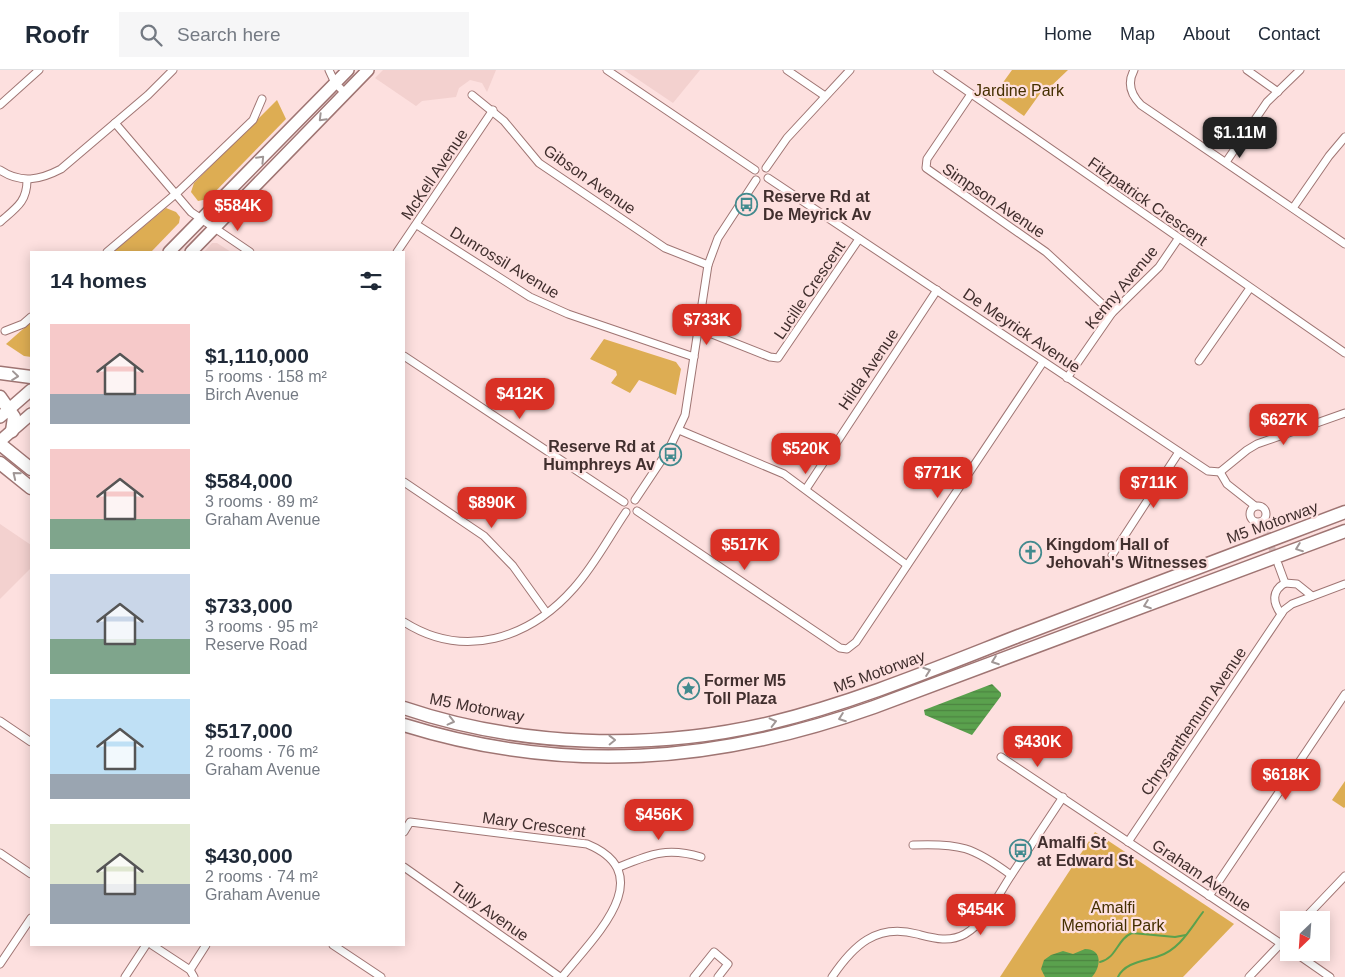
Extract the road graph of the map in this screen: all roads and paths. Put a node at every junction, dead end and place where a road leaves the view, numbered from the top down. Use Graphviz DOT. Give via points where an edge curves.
graph roads {
  1 [pos="39,70"];
  2 [pos="328,70"];
  3 [pos="348,70"];
  4 [pos="368,70"];
  5 [pos="607,70"];
  6 [pos="787,70"];
  7 [pos="850,70"];
  8 [pos="937,70"];
  9 [pos="1134,70"];
  10 [pos="1247,70"];
  11 [pos="1300,70"];
  12 [pos="171,71"];
  13 [pos="334,84"];
  14 [pos="1278,92"];
  15 [pos="346,94"];
  16 [pos="971,94"];
  17 [pos="472,95"];
  18 [pos="825,96"];
  19 [pos="262,99"];
  20 [pos="0,105"];
  21 [pos="493,110"];
  22 [pos="115,123"];
  23 [pos="1345,137"];
  24 [pos="1226,162"];
  25 [pos="766,168"];
  26 [pos="0,170"];
  27 [pos="755,170"];
  28 [pos="768,178"];
  29 [pos="27,180"];
  30 [pos="756,180"];
  31 [pos="175,194"];
  32 [pos="1293,208"];
  33 [pos="200,220"];
  34 [pos="0,222"];
  35 [pos="417,225"];
  36 [pos="214,229"];
  37 [pos="1178,238"];
  38 [pos="859,239"];
  39 [pos="1345,244"];
  40 [pos="108,251"];
  41 [pos="170,251"];
  42 [pos="192,251"];
  43 [pos="248,251"];
  44 [pos="398,251"];
  45 [pos="708,264"];
  46 [pos="1250,288"];
  47 [pos="937,290"];
  48 [pos="1112,313"];
  49 [pos="30,318"];
  50 [pos="5,331"];
  51 [pos="698,331"];
  52 [pos="1345,353"];
  53 [pos="694,356"];
  54 [pos="405,357"];
  55 [pos="1199,361"];
  56 [pos="1043,362"];
  57 [pos="0,373"];
  58 [pos="30,377"];
  59 [pos="1068,378"];
  60 [pos="30,391"];
  61 [pos="0,397"];
  62 [pos="10,408"];
  63 [pos="1345,412"];
  64 [pos="30,415"];
  65 [pos="0,417"];
  66 [pos="679,430"];
  67 [pos="12,431"];
  68 [pos="0,443"];
  69 [pos="1179,452"];
  70 [pos="0,463"];
  71 [pos="30,468"];
  72 [pos="1220,472"];
  73 [pos="405,485"];
  74 [pos="30,487"];
  75 [pos="806,489"];
  76 [pos="635,500"];
  77 [pos="624,502"];
  78 [pos="1255,506"];
  79 [pos="637,511"];
  80 [pos="626,512"];
  81 [pos="1345,512"];
  82 [pos="1345,531"];
  83 [pos="1112,555"];
  84 [pos="1278,564"];
  85 [pos="907,565"];
  86 [pos="1284,583"];
  87 [pos="1345,584"];
  88 [pos="1312,596"];
  89 [pos="546,612"];
  90 [pos="1281,614"];
  91 [pos="405,622"];
  92 [pos="1345,694"];
  93 [pos="405,708"];
  94 [pos="0,721"];
  95 [pos="405,724"];
  96 [pos="30,741"];
  97 [pos="1001,757"];
  98 [pos="1063,797"];
  99 [pos="405,830"];
  100 [pos="1128,842"];
  101 [pos="913,845"];
  102 [pos="0,852"];
  103 [pos="701,857"];
  104 [pos="619,867"];
  105 [pos="405,868"];
  106 [pos="30,873"];
  107 [pos="1011,875"];
  108 [pos="1345,876"];
  109 [pos="1208,896"];
  110 [pos="1312,911"];
  111 [pos="30,919"];
  112 [pos="1280,943"];
  113 [pos="1280,945"];
  114 [pos="145,946"];
  115 [pos="154,946"];
  116 [pos="205,946"];
  117 [pos="334,946"];
  118 [pos="1307,961"];
  119 [pos="0,964"];
  120 [pos="190,970"];
  121 [pos="125,977"];
  122 [pos="194,977"];
  123 [pos="381,977"];
  124 [pos="561,977"];
  125 [pos="694,977"];
  126 [pos="718,977"];
  127 [pos="832,977"];
  128 [pos="1249,977"];
  129 [pos="1330,977"];
  1 -- 20 [label="street"];
  2 -- 13 [label="street"];
  3 -- 13 [label="highway"];
  4 -- 15 [label="highway"];
  5 -- 27 [label="street"];
  6 -- 18 [label="street"];
  7 -- 18 [label="street"];
  8 -- 16 [label="street, Fitzpatrick Crescent"];
  9 -- 24 [label="street" via="1130,86 1141,105"];
  10 -- 14 [label="street"];
  11 -- 14 [label="street"];
  12 -- 22 [label="street"];
  13 -- 15 [label="street"];
  33 -- 13 [label="highway, one-way"];
  14 -- 24 [label="street" via="1252,121"];
  15 -- 36 [label="highway, one-way"];
  16 -- 37 [label="street, Fitzpatrick Crescent"];
  16 -- 48 [label="street, Simpson Avenue" via="927,159 926,168 1034,243"];
  17 -- 21 [label="street, Gibson Avenue"];
  18 -- 25 [label="street" via="787,138"];
  19 -- 31 [label="street" via="253,120"];
  21 -- 35 [label="street, McKell Avenue"];
  21 -- 45 [label="street, Gibson Avenue" via="538,163 665,248"];
  22 -- 29 [label="street" via="61,168 45,177"];
  22 -- 31 [label="street"];
  23 -- 32 [label="street"];
  24 -- 32 [label="street"];
  25 -- 27 [label="street"];
  25 -- 28 [label="street"];
  26 -- 29 [label="street" via="9,176"];
  27 -- 30 [label="street"];
  28 -- 30 [label="street"];
  28 -- 38 [label="street, De Meyrick Avenue"];
  29 -- 34 [label="street" via="27,193 20,204"];
  30 -- 45 [label="street" via="718,238"];
  31 -- 33 [label="street"];
  31 -- 40 [label="street"];
  32 -- 39 [label="street"];
  33 -- 36 [label="street"];
  33 -- 41 [label="highway"];
  35 -- 44 [label="street, McKell Avenue"];
  35 -- 53 [label="street, Dunrossil Avenue" via="530,297 568,314"];
  36 -- 42 [label="highway"];
  36 -- 43 [label="street"];
  37 -- 46 [label="street, Fitzpatrick Crescent"];
  37 -- 48 [label="street, Kenny Avenue" via="1158,267"];
  38 -- 47 [label="street, De Meyrick Avenue"];
  38 -- 51 [label="street, Lucille Crescent" via="778,358"];
  45 -- 51 [label="street"];
  46 -- 52 [label="street, Fitzpatrick Crescent"];
  46 -- 55 [label="street"];
  47 -- 56 [label="street, De Meyrick Avenue"];
  47 -- 75 [label="street, Hilda Avenue"];
  48 -- 59 [label="street, Kenny Avenue"];
  49 -- 50 [label="street"];
  51 -- 53 [label="street"];
  53 -- 66 [label="street" via="688,401"];
  54 -- 77 [label="street"];
  56 -- 59 [label="street, De Meyrick Avenue"];
  56 -- 85 [label="street"];
  57 -- 58 [label="highway, one-way"];
  59 -- 69 [label="street, De Meyrick Avenue"];
  60 -- 62 [label="highway"];
  61 -- 62 [label="highway"];
  62 -- 65 [label="highway"];
  62 -- 67 [label="highway" via="15,420"];
  63 -- 72 [label="street" via="1257,444"];
  64 -- 67 [label="highway"];
  66 -- 75 [label="street" via="784,474"];
  66 -- 76 [label="street"];
  67 -- 68 [label="highway"];
  68 -- 71 [label="highway"];
  69 -- 72 [label="street, De Meyrick Avenue" via="1208,471"];
  69 -- 83 [label="street"];
  74 -- 70 [label="highway, one-way"];
  72 -- 78 [label="street" via="1227,484"];
  73 -- 89 [label="street" via="484,536 513,566"];
  75 -- 85 [label="street"];
  76 -- 77 [label="street"];
  76 -- 79 [label="street"];
  77 -- 80 [label="street"];
  78 -- 78 [label="street" via="1260,506 1265,512 1262,524 1250,516"];
  79 -- 80 [label="street" via="633,514"];
  79 -- 85 [label="street" via="840,648 847,649 856,642"];
  80 -- 89 [label="street" via="578,583"];
  93 -- 81 [label="highway, M5 Motorway, one-way" via="469,726 595,741 674,738 747,728 884,688"];
  82 -- 95 [label="highway, M5 Motorway, one-way" via="874,707 757,742 683,754 591,757 506,749"];
  84 -- 86 [label="street"];
  86 -- 88 [label="street" via="1297,584"];
  86 -- 90 [label="street" via="1274,596"];
  87 -- 88 [label="street"];
  88 -- 90 [label="street, Chrysanthemum Avenue" via="1292,604"];
  89 -- 91 [label="street" via="518,631 480,642 439,639"];
  90 -- 100 [label="street, Chrysanthemum Avenue"];
  92 -- 109 [label="street"];
  94 -- 96 [label="street"];
  97 -- 98 [label="street, Graham Avenue"];
  98 -- 100 [label="street, Graham Avenue"];
  98 -- 107 [label="street"];
  99 -- 104 [label="street, Mary Crescent" via="410,822 588,844 604,851"];
  100 -- 109 [label="street, Graham Avenue"];
  101 -- 107 [label="street" via="962,846 986,857"];
  102 -- 106 [label="street"];
  103 -- 104 [label="street" via="686,852 654,853"];
  104 -- 124 [label="street" via="621,892 616,908"];
  105 -- 124 [label="street, Tully Avenue"];
  107 -- 127 [label="street" via="981,919 964,934 937,939 903,931 881,934 854,948"];
  108 -- 110 [label="street"];
  109 -- 112 [label="street, Graham Avenue"];
  111 -- 119 [label="street"];
  113 -- 128 [label="street"];
  114 -- 121 [label="street"];
  115 -- 120 [label="street"];
  116 -- 120 [label="street"];
  117 -- 123 [label="street"];
  118 -- 129 [label="street"];
  120 -- 122 [label="street"];
  125 -- 126 [label="street" via="714,952 728,964"];
}
